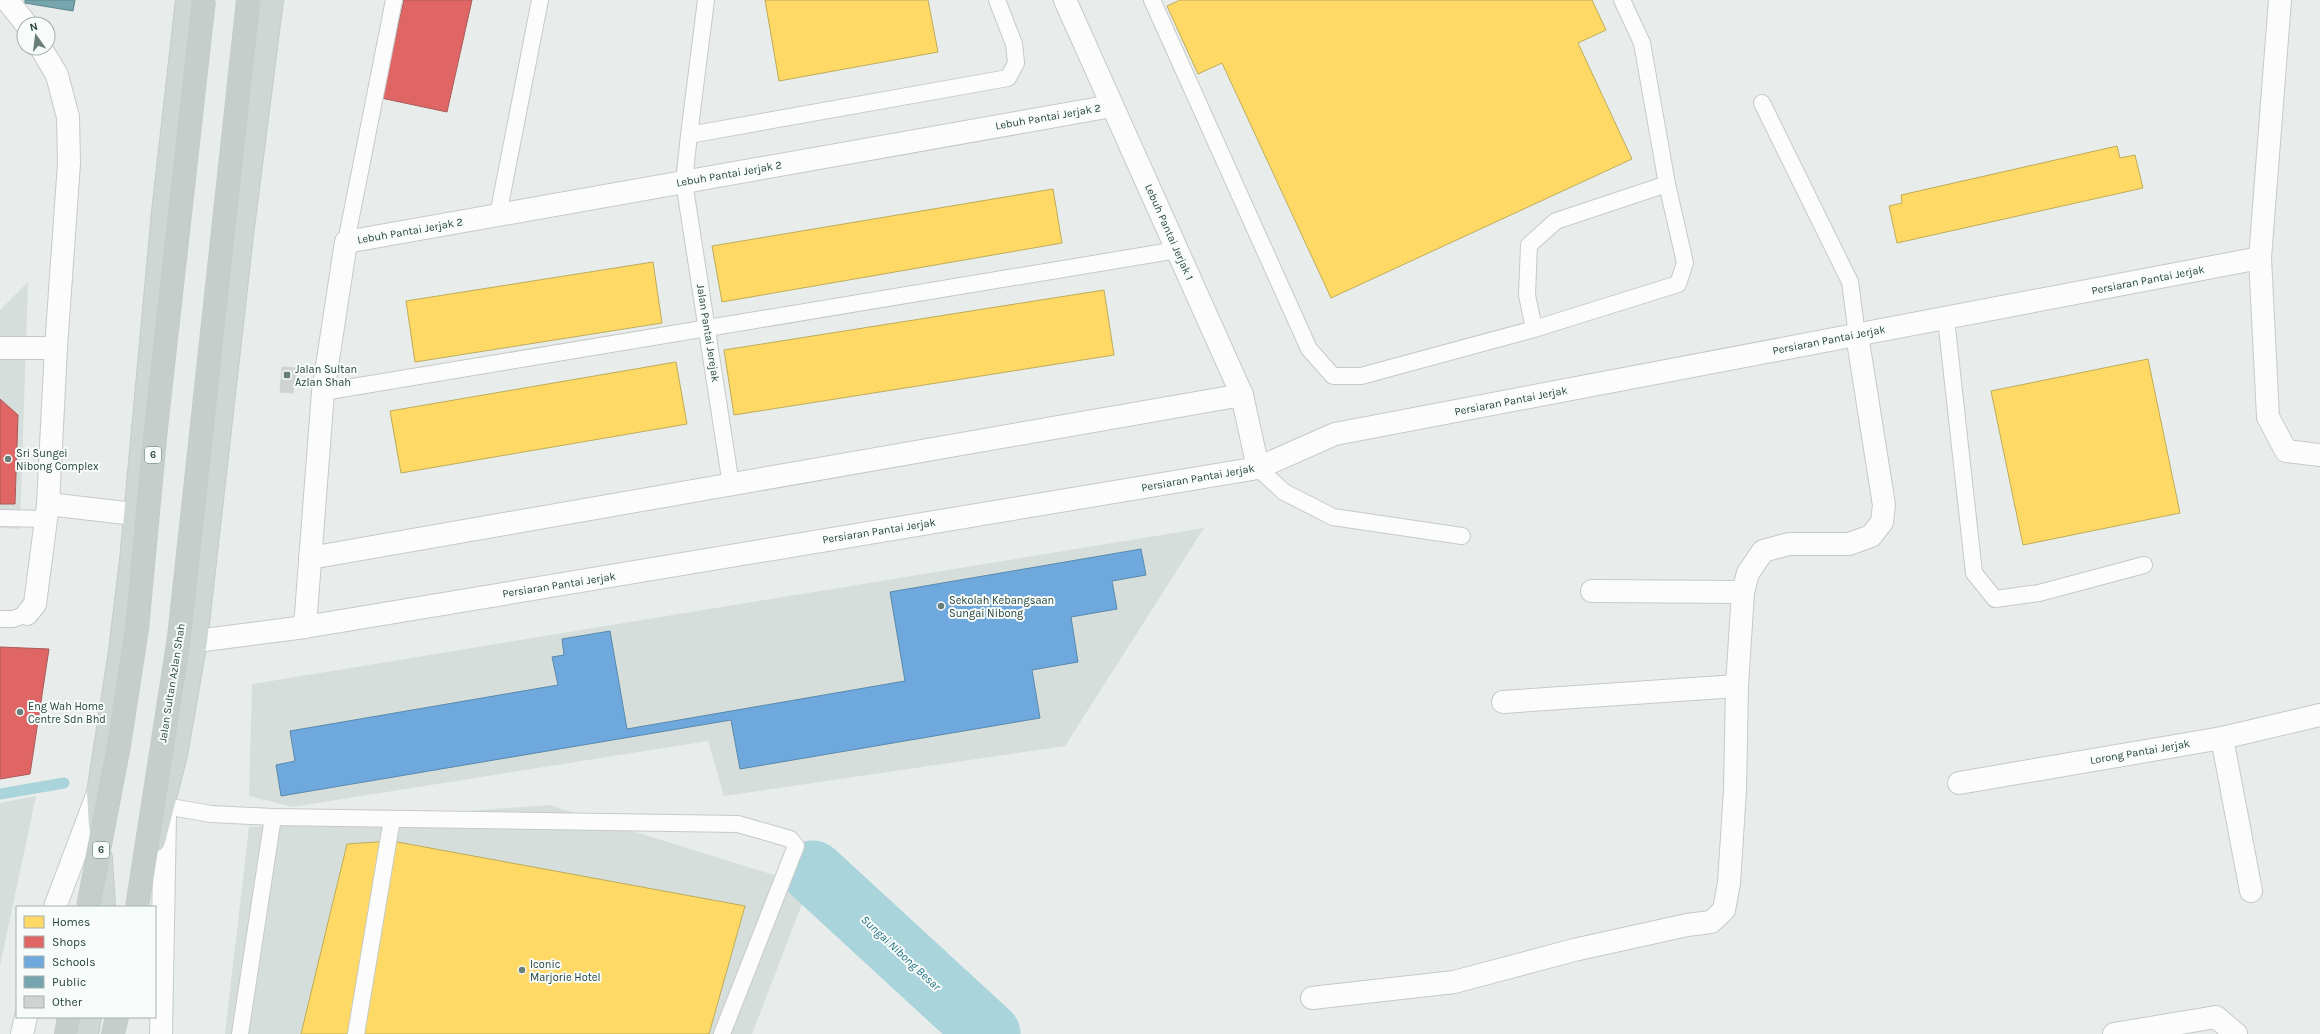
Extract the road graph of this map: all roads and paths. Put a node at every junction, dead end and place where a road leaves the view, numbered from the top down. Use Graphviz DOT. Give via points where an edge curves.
graph roads {
  1 [pos="8,0"];
  2 [pos="187,0"];
  3 [pos="204,0"];
  4 [pos="248,0"];
  5 [pos="272,0"];
  6 [pos="394,0"];
  7 [pos="540,0"];
  8 [pos="706,0"];
  9 [pos="998,0"];
  10 [pos="1065,0"];
  11 [pos="1152,0"];
  12 [pos="1622,0"];
  13 [pos="2280,0"];
  14 [pos="20,16"];
  15 [pos="46,56"];
  16 [pos="1762,103"];
  17 [pos="1112,106"];
  18 [pos="690,135"];
  19 [pos="684,182"];
  20 [pos="1667,184"];
  21 [pos="498,215"];
  22 [pos="346,242"];
  23 [pos="1177,250"];
  24 [pos="2260,258"];
  25 [pos="1946,319"];
  26 [pos="707,327"];
  27 [pos="1534,329"];
  28 [pos="1857,335"];
  29 [pos="0,348"];
  30 [pos="56,348"];
  31 [pos="323,392"];
  32 [pos="1242,395"];
  33 [pos="2320,455"];
  34 [pos="1258,468"];
  35 [pos="731,485"];
  36 [pos="47,512"];
  37 [pos="134,514"];
  38 [pos="0,518"];
  39 [pos="1462,536"];
  40 [pos="310,558"];
  41 [pos="2144,565"];
  42 [pos="1592,591"];
  43 [pos="1743,592"];
  44 [pos="27,614"];
  45 [pos="0,619"];
  46 [pos="305,627"];
  47 [pos="196,641"];
  48 [pos="1737,686"];
  49 [pos="1503,702"];
  50 [pos="2320,715"];
  51 [pos="2222,738"];
  52 [pos="1959,783"];
  53 [pos="98,793"];
  54 [pos="165,806"];
  55 [pos="273,817"];
  56 [pos="392,819"];
  57 [pos="2251,892"];
  58 [pos="55,906"];
  59 [pos="88,906"];
  60 [pos="104,906"];
  61 [pos="136,906"];
  62 [pos="136,906"];
  63 [pos="1312,998"];
  64 [pos="26,1018"];
  65 [pos="69,1018"];
  66 [pos="90,1018"];
  67 [pos="108,1018"];
  68 [pos="117,1018"];
  69 [pos="22,1034"];
  70 [pos="66,1034"];
  71 [pos="87,1034"];
  72 [pos="105,1034"];
  73 [pos="114,1034"];
  74 [pos="161,1034"];
  75 [pos="240,1034"];
  76 [pos="356,1034"];
  77 [pos="722,1034"];
  78 [pos="2114,1034"];
  79 [pos="2236,1034"];
  1 -- 14 [label="street"];
  2 -- 37 [label="main road, 6" via="163,212"];
  3 -- 59 [label="highway, 6, bridge" via="156,428 137,629 119,746"];
  4 -- 61 [label="highway, Jalan Sultan Azlan Shah, bridge" via="179,637"];
  5 -- 47 [label="main road, Jalan Sultan Azlan Shah" via="242,235"];
  6 -- 22 [label="lane"];
  7 -- 21 [label="lane"];
  8 -- 18 [label="lane, Jalan Pantai Jerejak"];
  9 -- 18 [label="lane" via="1015,50 1016,64 1008,78"];
  10 -- 17 [label="street, Lebuh Pantai Jerjak 1"];
  11 -- 27 [label="lane" via="1309,349 1333,376 1361,376"];
  12 -- 20 [label="lane" via="1642,43"];
  13 -- 24 [label="street"];
  15 -- 30 [label="street" via="57,75 68,117 69,163"];
  16 -- 28 [label="lane" via="1850,282"];
  17 -- 19 [label="street, Lebuh Pantai Jerjak 2"];
  17 -- 23 [label="street, Lebuh Pantai Jerjak 1"];
  18 -- 19 [label="lane, Jalan Pantai Jerejak"];
  19 -- 21 [label="street, Lebuh Pantai Jerjak 2"];
  19 -- 26 [label="lane, Jalan Pantai Jerejak"];
  20 -- 27 [label="lane" via="1556,221 1529,245 1527,295"];
  20 -- 27 [label="lane" via="1685,263 1678,284"];
  21 -- 22 [label="street, Lebuh Pantai Jerjak 2"];
  22 -- 31 [label="street"];
  23 -- 26 [label="lane"];
  23 -- 32 [label="street, Lebuh Pantai Jerjak 1"];
  24 -- 25 [label="street, Persiaran Pantai Jerjak"];
  24 -- 33 [label="street" via="2268,417 2286,451"];
  25 -- 28 [label="street, Persiaran Pantai Jerjak"];
  25 -- 41 [label="lane" via="1974,573 1995,599 2039,593"];
  26 -- 31 [label="lane"];
  26 -- 35 [label="lane, Jalan Pantai Jerejak"];
  28 -- 34 [label="street, Persiaran Pantai Jerjak" via="1335,434"];
  28 -- 43 [label="street" via="1884,505 1882,522 1871,536 1849,544 1789,544 1764,551 1748,573"];
  29 -- 30 [label="street"];
  30 -- 36 [label="street"];
  31 -- 40 [label="street"];
  32 -- 34 [label="street, Lebuh Pantai Jerjak 1"];
  32 -- 35 [label="street"];
  34 -- 39 [label="lane" via="1284,492 1333,517"];
  34 -- 46 [label="street, Persiaran Pantai Jerjak"];
  35 -- 40 [label="street"];
  36 -- 37 [label="street"];
  36 -- 38 [label="lane"];
  36 -- 44 [label="street" via="35,604"];
  37 -- 53 [label="main road, 6" via="121,643"];
  40 -- 46 [label="street"];
  42 -- 43 [label="street"];
  43 -- 48 [label="street"];
  44 -- 45 [label="lane" via="13,619"];
  46 -- 47 [label="street, Persiaran Pantai Jerjak"];
  47 -- 54 [label="main road, Jalan Sultan Azlan Shah"];
  48 -- 49 [label="street"];
  48 -- 63 [label="street" via="1735,790 1729,883 1724,910 1711,922 1574,950 1454,982"];
  50 -- 51 [label="street, Lorong Pantai Jerjak"];
  51 -- 52 [label="street, Lorong Pantai Jerjak"];
  51 -- 57 [label="street"];
  53 -- 58 [label="street, 6"];
  53 -- 60 [label="main road, 6"];
  54 -- 55 [label="lane" via="211,814"];
  54 -- 62 [label="main road, Jalan Sultan Azlan Shah"];
  54 -- 74 [label="street, Jalan Sultan Azlan Shah"];
  55 -- 56 [label="lane"];
  55 -- 75 [label="lane"];
  56 -- 76 [label="lane"];
  56 -- 77 [label="lane" via="738,824 790,839 796,846"];
  64 -- 69 [label="street"];
  65 -- 70 [label="highway"];
  66 -- 71 [label="main road"];
  67 -- 72 [label="main road"];
  68 -- 73 [label="highway"];
  78 -- 79 [label="street" via="2216,1017"];
}
